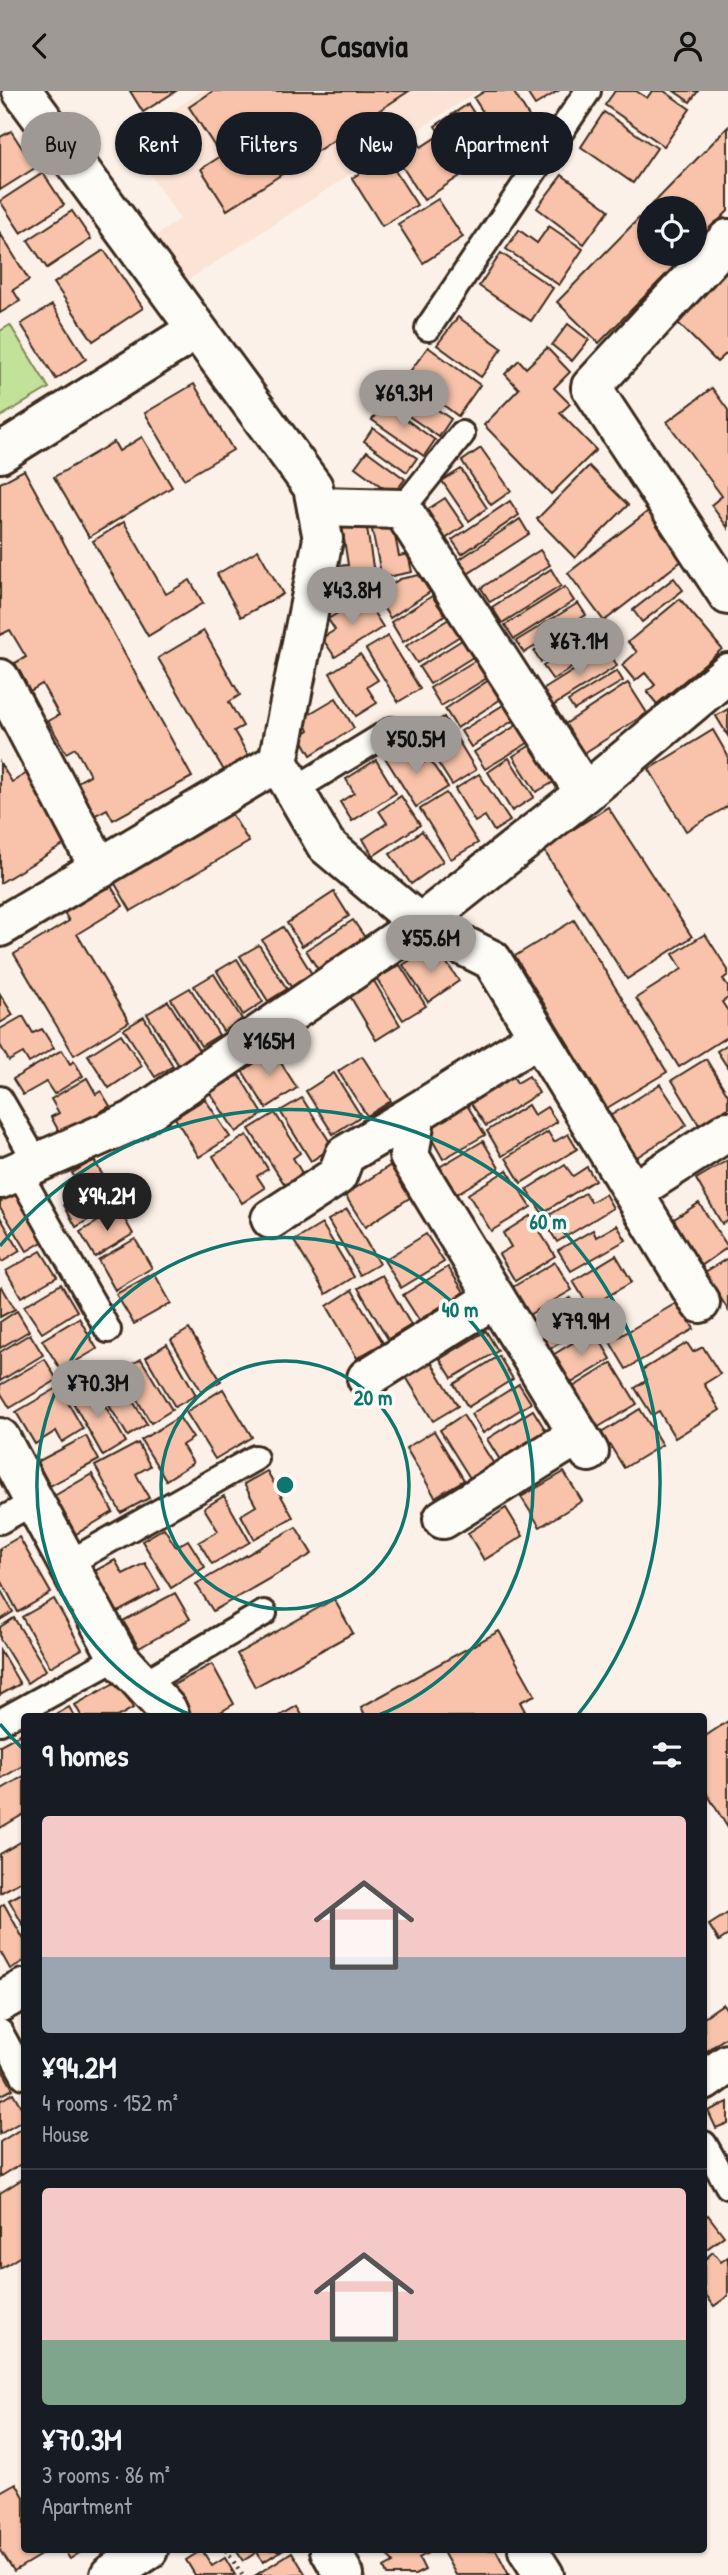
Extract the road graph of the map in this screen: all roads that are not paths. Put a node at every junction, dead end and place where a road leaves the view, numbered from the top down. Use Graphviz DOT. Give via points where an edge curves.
graph roads {
  1 [pos="22,91"];
  2 [pos="588,91"];
  3 [pos="728,239"];
  4 [pos="428,328"];
  5 [pos="196,330"];
  6 [pos="462,434"];
  7 [pos="0,453"];
  8 [pos="317,507"];
  9 [pos="401,509"];
  10 [pos="728,595"];
  11 [pos="728,673"];
  12 [pos="0,679"];
  13 [pos="392,730"];
  14 [pos="286,776"];
  15 [pos="585,793"];
  16 [pos="100,869"];
  17 [pos="420,924"];
  18 [pos="0,927"];
  19 [pos="538,1037"];
  20 [pos="0,1098"];
  21 [pos="416,1114"];
  22 [pos="728,1131"];
  23 [pos="18,1171"];
  24 [pos="633,1192"];
  25 [pos="271,1219"];
  26 [pos="495,1298"];
  27 [pos="700,1303"];
  28 [pos="108,1330"];
  29 [pos="367,1378"];
  30 [pos="0,1438"];
  31 [pos="255,1458"];
  32 [pos="34,1502"];
  33 [pos="443,1519"];
  34 [pos="0,1521"];
  35 [pos="67,1564"];
  36 [pos="264,1613"];
  37 [pos="130,1671"];
  38 [pos="23,1713"];
  39 [pos="168,1713"];
  40 [pos="21,1714"];
  41 [pos="0,1722"];
  42 [pos="21,1991"];
  43 [pos="0,2002"];
  44 [pos="0,2032"];
  45 [pos="728,2064"];
  46 [pos="21,2070"];
  47 [pos="707,2079"];
  48 [pos="707,2149"];
  49 [pos="728,2186"];
  50 [pos="143,2553"];
  51 [pos="332,2553"];
  52 [pos="530,2553"];
  53 [pos="110,2575"];
  54 [pos="344,2575"];
  55 [pos="544,2575"];
  1 -- 5 [label="street"];
  2 -- 4 [label="lane"];
  3 -- 10 [label="street" via="591,387"];
  5 -- 7 [label="street"];
  5 -- 8 [label="street" via="313,487"];
  6 -- 9 [label="lane"];
  8 -- 9 [label="street"];
  8 -- 14 [label="street" via="323,539"];
  9 -- 15 [label="street"];
  11 -- 15 [label="street"];
  12 -- 16 [label="street"];
  13 -- 14 [label="lane"];
  14 -- 16 [label="street"];
  14 -- 17 [label="street" via="326,845"];
  15 -- 17 [label="street"];
  16 -- 18 [label="street"];
  17 -- 19 [label="street" via="492,960"];
  17 -- 23 [label="street" via="133,1121"];
  19 -- 21 [label="street"];
  19 -- 24 [label="street"];
  20 -- 23 [label="lane"];
  21 -- 25 [label="street" via="345,1155 337,1176"];
  21 -- 26 [label="street" via="409,1156"];
  22 -- 24 [label="street"];
  23 -- 28 [label="lane"];
  24 -- 27 [label="street"];
  26 -- 29 [label="street"];
  26 -- 33 [label="street" via="583,1444"];
  30 -- 32 [label="street"];
  31 -- 35 [label="lane"];
  32 -- 34 [label="lane"];
  32 -- 35 [label="street"];
  35 -- 37 [label="street"];
  36 -- 37 [label="lane"];
  37 -- 38 [label="lane"];
  37 -- 39 [label="street"];
  40 -- 41 [label="lane"];
  42 -- 43 [label="street"];
  44 -- 46 [label="lane"];
  45 -- 47 [label="street"];
  48 -- 49 [label="lane"];
  50 -- 53 [label="street"];
  51 -- 54 [label="street"];
  52 -- 55 [label="street"];
}
